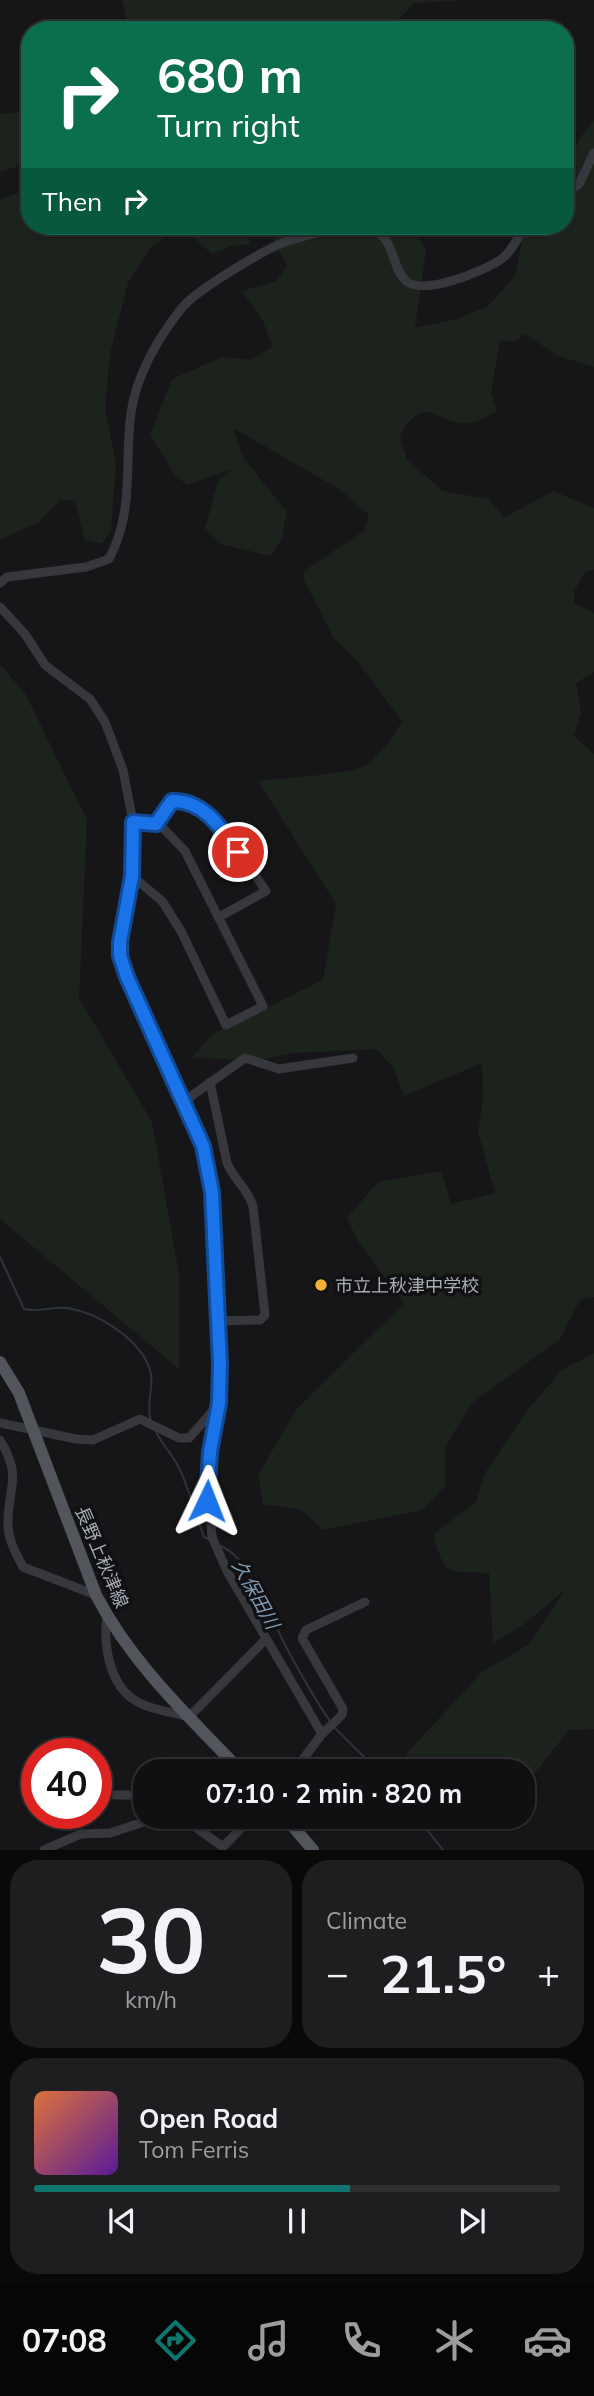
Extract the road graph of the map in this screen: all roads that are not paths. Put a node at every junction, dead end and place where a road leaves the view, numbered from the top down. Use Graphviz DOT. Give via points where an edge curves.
graph roads {
  1 [pos="594,153"];
  2 [pos="574,188"];
  3 [pos="318,235"];
  4 [pos="381,235"];
  5 [pos="519,235"];
  6 [pos="0,583"];
  7 [pos="0,607"];
  8 [pos="133,822"];
  9 [pos="156,824"];
  10 [pos="132,876"];
  11 [pos="219,917"];
  12 [pos="353,1058"];
  13 [pos="210,1082"];
  14 [pos="183,1102"];
  15 [pos="219,1321"];
  16 [pos="0,1362"];
  17 [pos="219,1403"];
  18 [pos="0,1423"];
  19 [pos="34,1430"];
  20 [pos="0,1440"];
  21 [pos="96,1595"];
  22 [pos="365,1602"];
  23 [pos="107,1616"];
  24 [pos="265,1640"];
  25 [pos="189,1717"];
  26 [pos="321,1734"];
  27 [pos="224,1759"];
  28 [pos="303,1759"];
  29 [pos="115,1795"];
  30 [pos="133,1795"];
  31 [pos="133,1825"];
  32 [pos="197,1829"];
  33 [pos="240,1829"];
  34 [pos="295,1829"];
  35 [pos="44,1850"];
  36 [pos="313,1850"];
  1 -- 2 [label="street"];
  3 -- 6 [label="street" via="285,242 191,296 138,381 131,414 123,531 109,559 86,567 7,577"];
  4 -- 5 [label="street" via="408,283 425,288 502,259"];
  7 -- 8 [label="street" via="45,664 99,710 123,770"];
  8 -- 9 [label="street"];
  8 -- 10 [label="street"];
  9 -- 11 [label="street" via="185,851"];
  9 -- 11 [label="street" via="172,801 197,806 211,816 266,891"];
  10 -- 11 [label="street" via="162,901 226,1025 263,1006"];
  10 -- 14 [label="street" via="120,956"];
  12 -- 13 [label="street" via="279,1069 245,1058"];
  13 -- 14 [label="street"];
  13 -- 15 [label="street" via="227,1163 253,1206 265,1314 260,1320"];
  14 -- 15 [label="street" via="208,1166"];
  15 -- 17 [label="street"];
  16 -- 19 [label="main road, 長野上秋津線"];
  17 -- 19 [label="street" via="189,1438 179,1438 140,1419 93,1440"];
  17 -- 24 [label="street" via="207,1478 212,1537"];
  18 -- 19 [label="street"];
  19 -- 21 [label="main road, 長野上秋津線"];
  20 -- 21 [label="street" via="15,1481 8,1519 10,1541 23,1567"];
  21 -- 23 [label="main road, 長野上秋津線"];
  22 -- 26 [label="street" via="306,1629 302,1638 343,1709"];
  23 -- 25 [label="main road, 長野上秋津線" via="141,1666"];
  23 -- 25 [label="street" via="109,1659 127,1695"];
  24 -- 25 [label="street"];
  24 -- 26 [label="street"];
  25 -- 27 [label="main road, 長野上秋津線"];
  26 -- 28 [label="street"];
  29 -- 30 [label="street"];
  31 -- 35 [label="street" via="110,1833 81,1834"];
  32 -- 33 [label="street" via="223,1847"];
  34 -- 36 [label="main road"];
}
